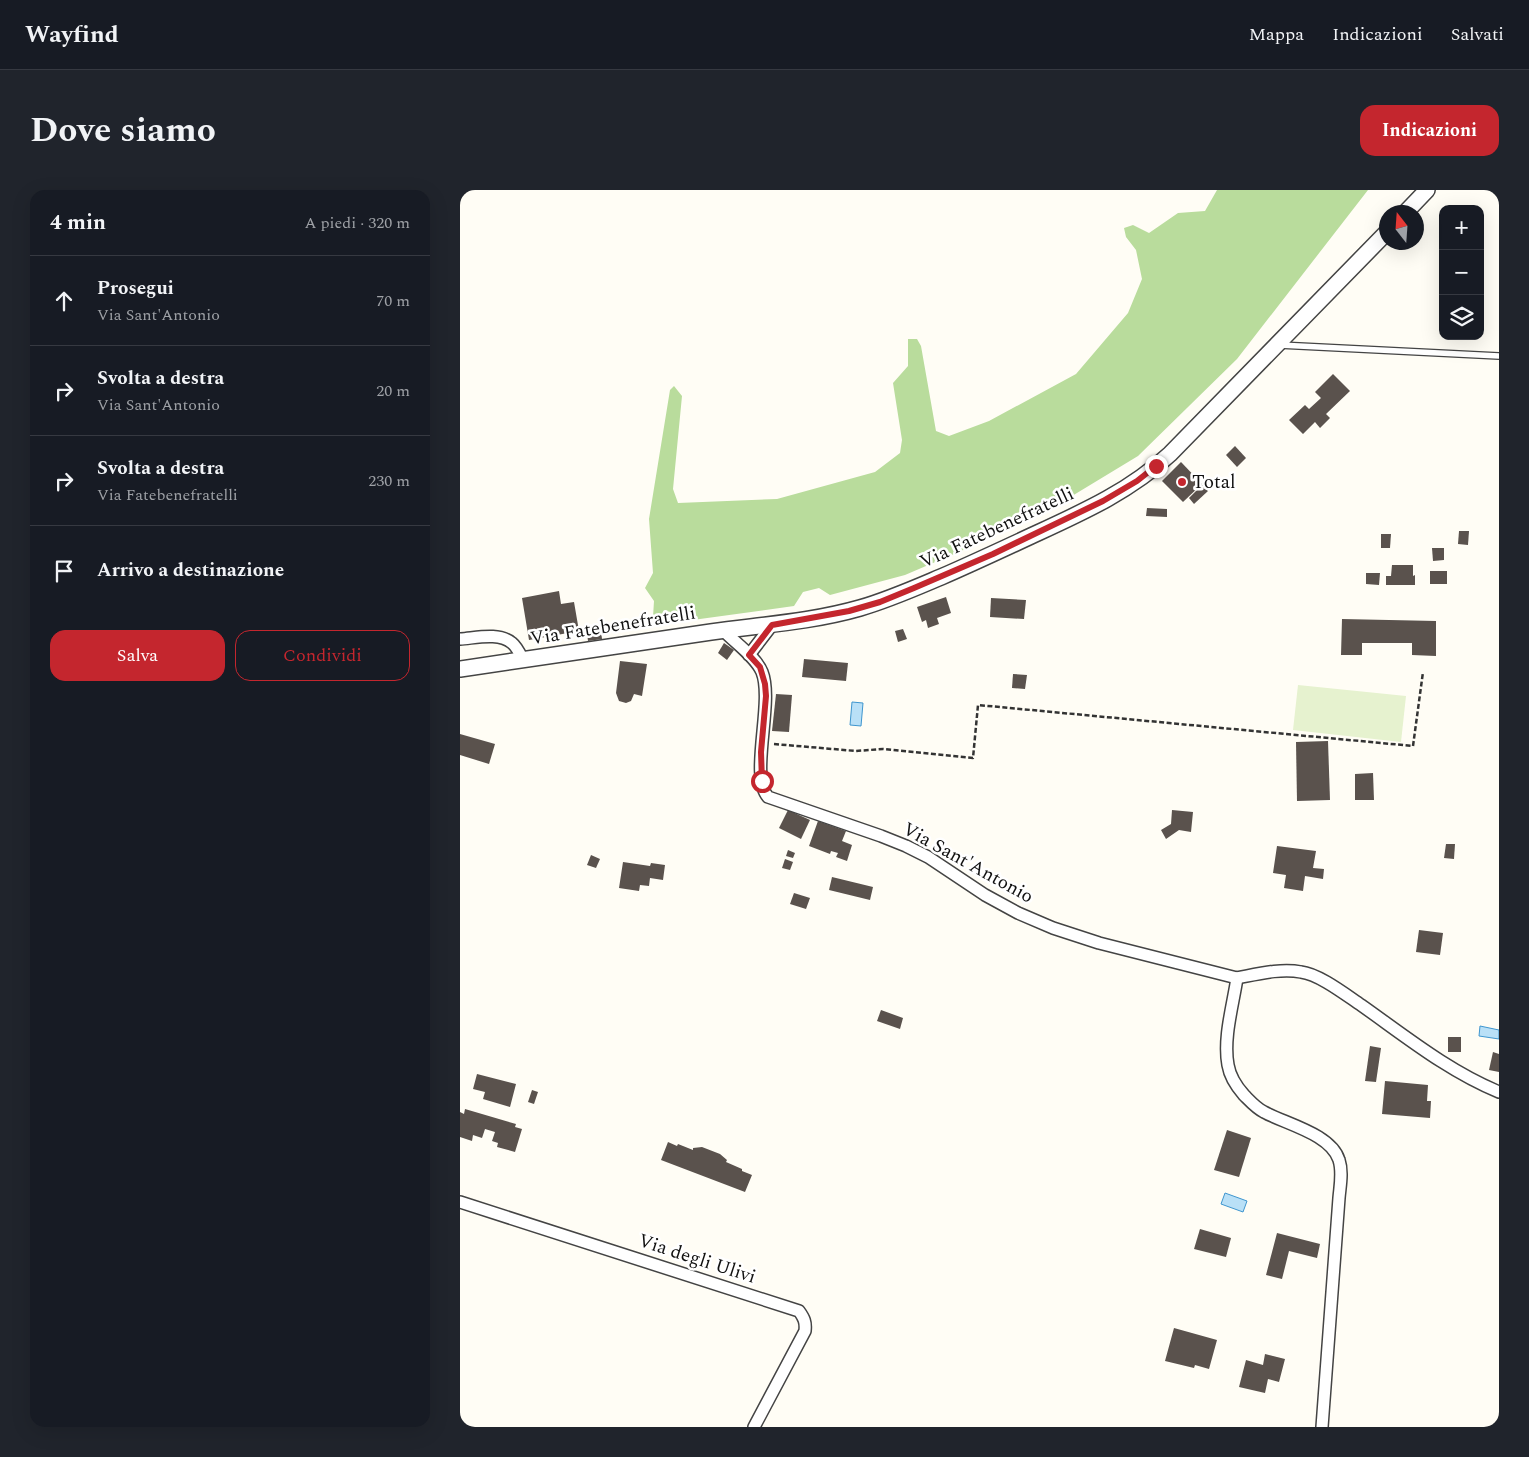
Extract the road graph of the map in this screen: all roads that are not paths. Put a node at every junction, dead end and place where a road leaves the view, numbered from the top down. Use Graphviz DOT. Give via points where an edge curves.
graph roads {
  1 [pos="1427,190"];
  2 [pos="1413,205"];
  3 [pos="1379,240"];
  4 [pos="1277,345"];
  5 [pos="1499,356"];
  6 [pos="772,625"];
  7 [pos="723,630"];
  8 [pos="460,639"];
  9 [pos="749,655"];
  10 [pos="523,660"];
  11 [pos="460,669"];
  12 [pos="1238,978"];
  13 [pos="1499,1092"];
  14 [pos="460,1202"];
  15 [pos="754,1427"];
  16 [pos="1322,1427"];
  1 -- 2 [label="street"];
  3 -- 4 [label="street, Via Fatebenefratelli"];
  4 -- 5 [label="lane"];
  4 -- 6 [label="street, Via Fatebenefratelli" via="1156,466 1103,501 993,554 888,599 835,615"];
  6 -- 7 [label="street, Via Fatebenefratelli"];
  6 -- 9 [label="street"];
  7 -- 9 [label="street, Via Sant'Antonio"];
  7 -- 10 [label="street, Via Fatebenefratelli"];
  8 -- 10 [label="street" via="502,638 514,645"];
  9 -- 12 [label="street, Via Sant'Antonio" via="760,667 765,684 762,781 764,792 771,798 906,846 992,899 1053,928"];
  10 -- 11 [label="street, Via Fatebenefratelli"];
  12 -- 13 [label="street" via="1284,971 1309,974 1444,1063"];
  12 -- 16 [label="street" via="1226,1042 1233,1081 1260,1110 1320,1139 1334,1150 1339,1161 1341,1172"];
  14 -- 15 [label="street, Via degli Ulivi" via="799,1311 804,1318 805,1331"];
}
